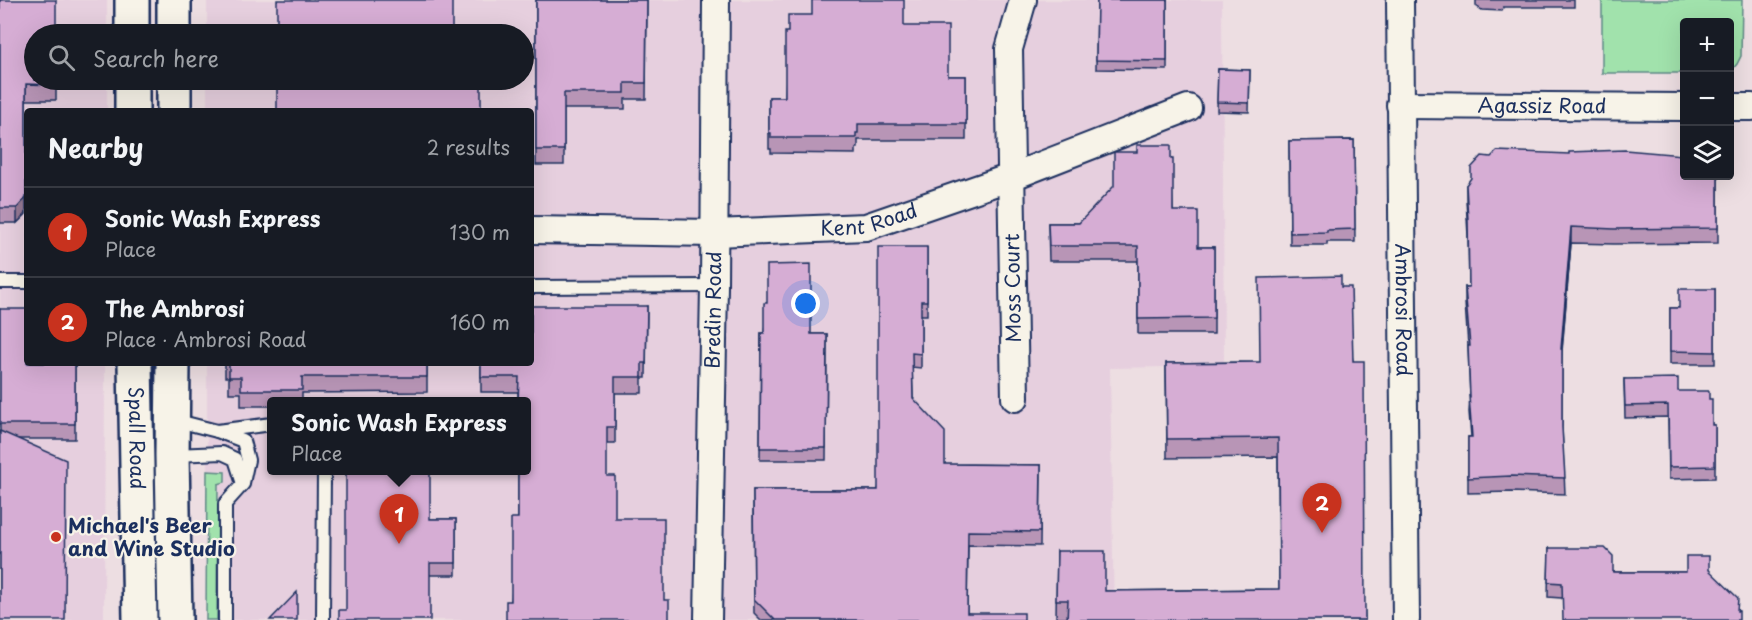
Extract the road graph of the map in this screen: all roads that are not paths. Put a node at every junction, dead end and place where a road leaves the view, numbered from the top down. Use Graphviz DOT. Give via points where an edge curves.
graph roads {
  1 [pos="132,0"];
  2 [pos="174,0"];
  3 [pos="716,0"];
  4 [pos="1023,0"];
  5 [pos="1400,0"];
  6 [pos="132,24"];
  7 [pos="174,24"];
  8 [pos="132,90"];
  9 [pos="174,90"];
  10 [pos="1400,105"];
  11 [pos="1680,107"];
  12 [pos="1734,107"];
  13 [pos="1752,107"];
  14 [pos="132,108"];
  15 [pos="174,108"];
  16 [pos="1188,108"];
  17 [pos="1011,177"];
  18 [pos="534,230"];
  19 [pos="714,233"];
  20 [pos="0,282"];
  21 [pos="24,282"];
  22 [pos="714,286"];
  23 [pos="534,287"];
  24 [pos="135,366"];
  25 [pos="173,366"];
  26 [pos="1015,398"];
  27 [pos="173,420"];
  28 [pos="267,425"];
  29 [pos="217,430"];
  30 [pos="172,455"];
  31 [pos="324,475"];
  32 [pos="243,484"];
  33 [pos="140,620"];
  34 [pos="175,620"];
  35 [pos="225,620"];
  36 [pos="323,620"];
  37 [pos="708,620"];
  38 [pos="1406,620"];
  1 -- 6 [label="main road"];
  2 -- 7 [label="main road"];
  3 -- 19 [label="street, Bredin Road"];
  4 -- 17 [label="street, Moss Court" via="1009,49"];
  5 -- 10 [label="street, Ambrosi Road"];
  8 -- 14 [label="main road"];
  9 -- 15 [label="main road"];
  10 -- 11 [label="street, Agassiz Road"];
  10 -- 38 [label="street, Ambrosi Road"];
  12 -- 13 [label="street"];
  16 -- 17 [label="street, Kent Road"];
  17 -- 19 [label="street, Kent Road" via="866,227"];
  17 -- 26 [label="street, Moss Court"];
  18 -- 19 [label="street, Kent Road"];
  19 -- 22 [label="street, Bredin Road"];
  20 -- 21 [label="lane"];
  22 -- 23 [label="lane"];
  22 -- 37 [label="street, Bredin Road"];
  24 -- 33 [label="main road, Spall Road"];
  25 -- 27 [label="main road, Spall Road"];
  27 -- 29 [label="lane"];
  27 -- 30 [label="main road, Spall Road"];
  28 -- 29 [label="lane"];
  29 -- 32 [label="lane" via="243,441 248,460"];
  30 -- 32 [label="lane" via="222,453 235,459"];
  30 -- 34 [label="main road, Spall Road"];
  31 -- 36 [label="lane"];
  32 -- 35 [label="lane" via="225,504"];
}
